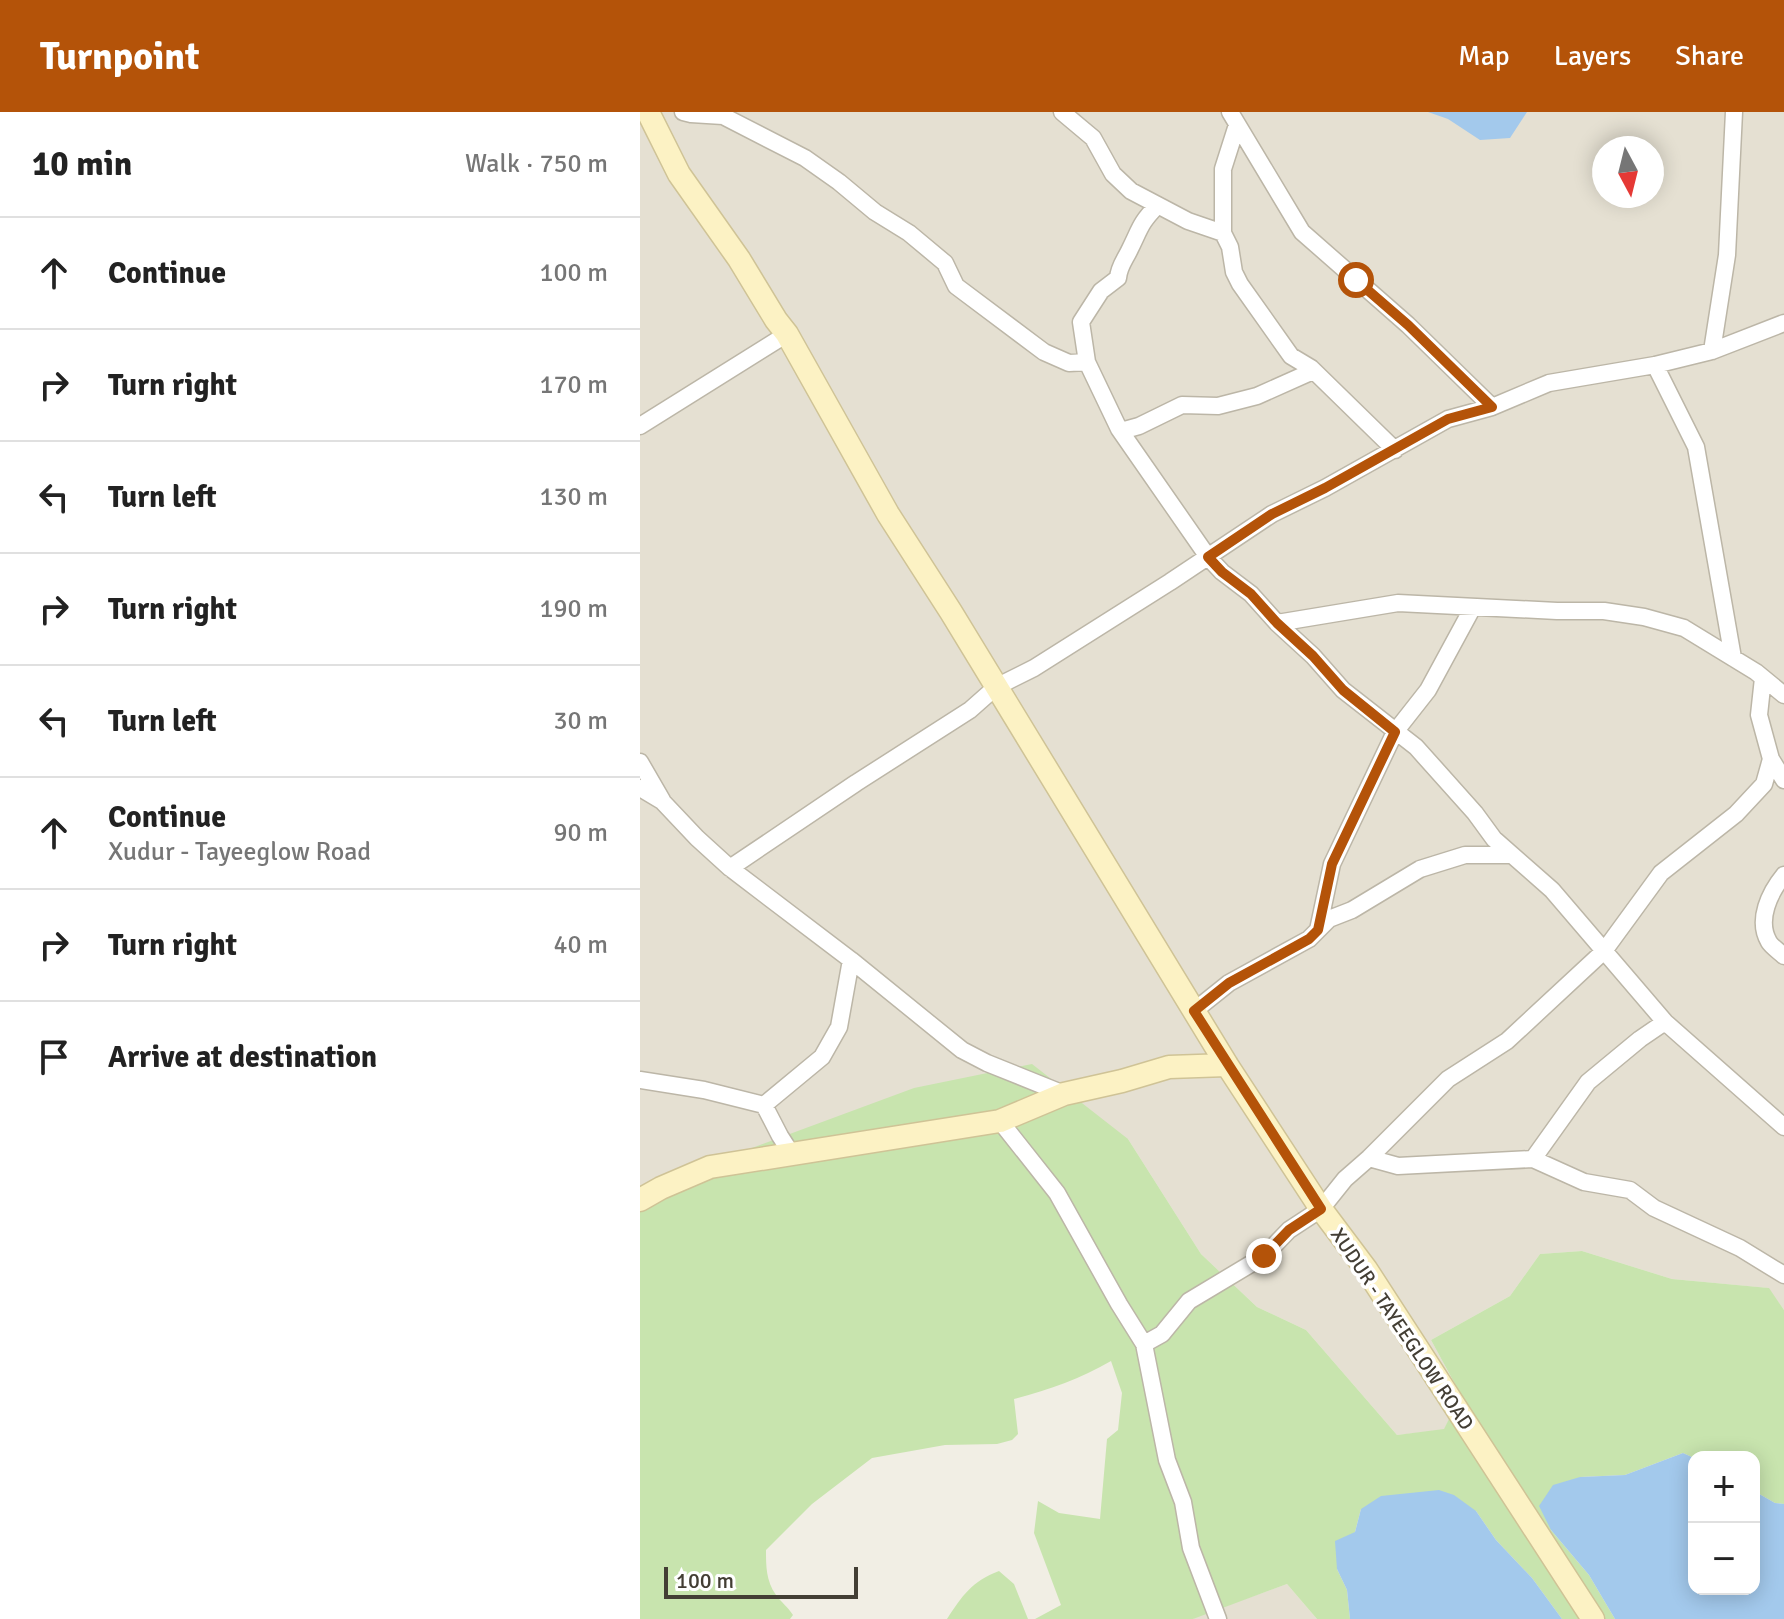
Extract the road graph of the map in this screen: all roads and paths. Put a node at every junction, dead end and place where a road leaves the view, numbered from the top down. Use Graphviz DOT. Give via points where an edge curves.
graph roads {
  1 [pos="648,112"];
  2 [pos="683,112"];
  3 [pos="1062,112"];
  4 [pos="1734,112"];
  5 [pos="1234,119"];
  6 [pos="1157,206"];
  7 [pos="1223,233"];
  8 [pos="1784,323"];
  9 [pos="787,334"];
  10 [pos="1712,351"];
  11 [pos="1087,362"];
  12 [pos="1655,365"];
  13 [pos="1313,371"];
  14 [pos="1492,407"];
  15 [pos="640,426"];
  16 [pos="1121,431"];
  17 [pos="1395,450"];
  18 [pos="1208,557"];
  19 [pos="1473,607"];
  20 [pos="1277,623"];
  21 [pos="1733,658"];
  22 [pos="1763,678"];
  23 [pos="996,687"];
  24 [pos="1784,695"];
  25 [pos="1395,732"];
  26 [pos="1771,759"];
  27 [pos="640,762"];
  28 [pos="1784,780"];
  29 [pos="640,788"];
  30 [pos="662,801"];
  31 [pos="1512,855"];
  32 [pos="730,868"];
  33 [pos="1784,875"];
  34 [pos="1318,930"];
  35 [pos="1604,951"];
  36 [pos="1784,956"];
  37 [pos="851,960"];
  38 [pos="1194,1011"];
  39 [pos="1665,1022"];
  40 [pos="1227,1065"];
  41 [pos="640,1080"];
  42 [pos="1064,1094"];
  43 [pos="764,1105"];
  44 [pos="1000,1121"];
  45 [pos="1784,1127"];
  46 [pos="791,1153"];
  47 [pos="1369,1158"];
  48 [pos="1533,1159"];
  49 [pos="640,1200"];
  50 [pos="1321,1209"];
  51 [pos="1784,1275"];
  52 [pos="1144,1344"];
  53 [pos="1218,1619"];
  54 [pos="1593,1619"];
  1 -- 9 [label="main road, XUDUR - TAYEEGLOW ROAD" via="679,174"];
  2 -- 11 [label="street" via="723,116 805,158 909,233 945,263 956,286 1044,352 1069,363"];
  3 -- 6 [label="street" via="1093,138 1113,174"];
  4 -- 10 [label="street" via="1727,255"];
  5 -- 7 [label="street" via="1223,169"];
  5 -- 14 [label="street" via="1302,232"];
  6 -- 7 [label="street"];
  6 -- 11 [label="street" via="1138,227 1118,278 1101,291 1081,322"];
  7 -- 13 [label="street" via="1240,284 1291,356"];
  8 -- 10 [label="street"];
  9 -- 15 [label="street"];
  9 -- 23 [label="main road, XUDUR - TAYEEGLOW ROAD" via="888,514"];
  10 -- 12 [label="street"];
  11 -- 16 [label="street"];
  12 -- 14 [label="street" via="1549,383"];
  12 -- 21 [label="street" via="1696,447"];
  13 -- 16 [label="street" via="1257,396 1218,406 1182,405"];
  13 -- 17 [label="street"];
  14 -- 17 [label="street" via="1448,419"];
  16 -- 18 [label="street"];
  17 -- 18 [label="street" via="1272,514"];
  18 -- 20 [label="street"];
  18 -- 23 [label="street"];
  19 -- 20 [label="street" via="1398,603"];
  19 -- 21 [label="street" via="1644,617 1684,628"];
  19 -- 25 [label="street" via="1428,690"];
  20 -- 25 [label="street" via="1343,690"];
  21 -- 22 [label="street"];
  22 -- 24 [label="street"];
  22 -- 26 [label="street" via="1759,715"];
  23 -- 32 [label="street" via="970,710"];
  23 -- 38 [label="main road, XUDUR - TAYEEGLOW ROAD"];
  25 -- 31 [label="street" via="1416,747"];
  25 -- 34 [label="street" via="1332,864"];
  26 -- 28 [label="street"];
  26 -- 35 [label="street" via="1764,784 1736,814 1661,873"];
  27 -- 30 [label="street"];
  29 -- 30 [label="street"];
  30 -- 32 [label="street"];
  31 -- 34 [label="street" via="1465,855 1420,869"];
  31 -- 35 [label="street" via="1552,890"];
  32 -- 37 [label="street"];
  33 -- 36 [label="street" via="1765,907 1765,929"];
  34 -- 38 [label="street" via="1229,983"];
  35 -- 39 [label="street"];
  35 -- 47 [label="street" via="1507,1041 1448,1079"];
  37 -- 42 [label="street" via="962,1050"];
  37 -- 43 [label="street" via="839,1027 822,1057"];
  38 -- 40 [label="main road, XUDUR - TAYEEGLOW ROAD"];
  39 -- 45 [label="street"];
  39 -- 48 [label="street" via="1588,1082"];
  40 -- 42 [label="main road" via="1169,1067"];
  40 -- 50 [label="main road, XUDUR - TAYEEGLOW ROAD"];
  41 -- 43 [label="street"];
  42 -- 44 [label="main road"];
  43 -- 46 [label="street"];
  44 -- 46 [label="main road"];
  44 -- 52 [label="street" via="1057,1193"];
  46 -- 49 [label="main road" via="710,1167"];
  47 -- 48 [label="street" via="1398,1166"];
  47 -- 50 [label="street"];
  48 -- 51 [label="street" via="1584,1182 1630,1190 1654,1208"];
  50 -- 52 [label="street" via="1289,1230 1264,1256 1189,1301 1162,1334"];
  50 -- 54 [label="main road, XUDUR - TAYEEGLOW ROAD" via="1366,1269"];
  52 -- 53 [label="street" via="1167,1460 1183,1502 1191,1548"];
}
